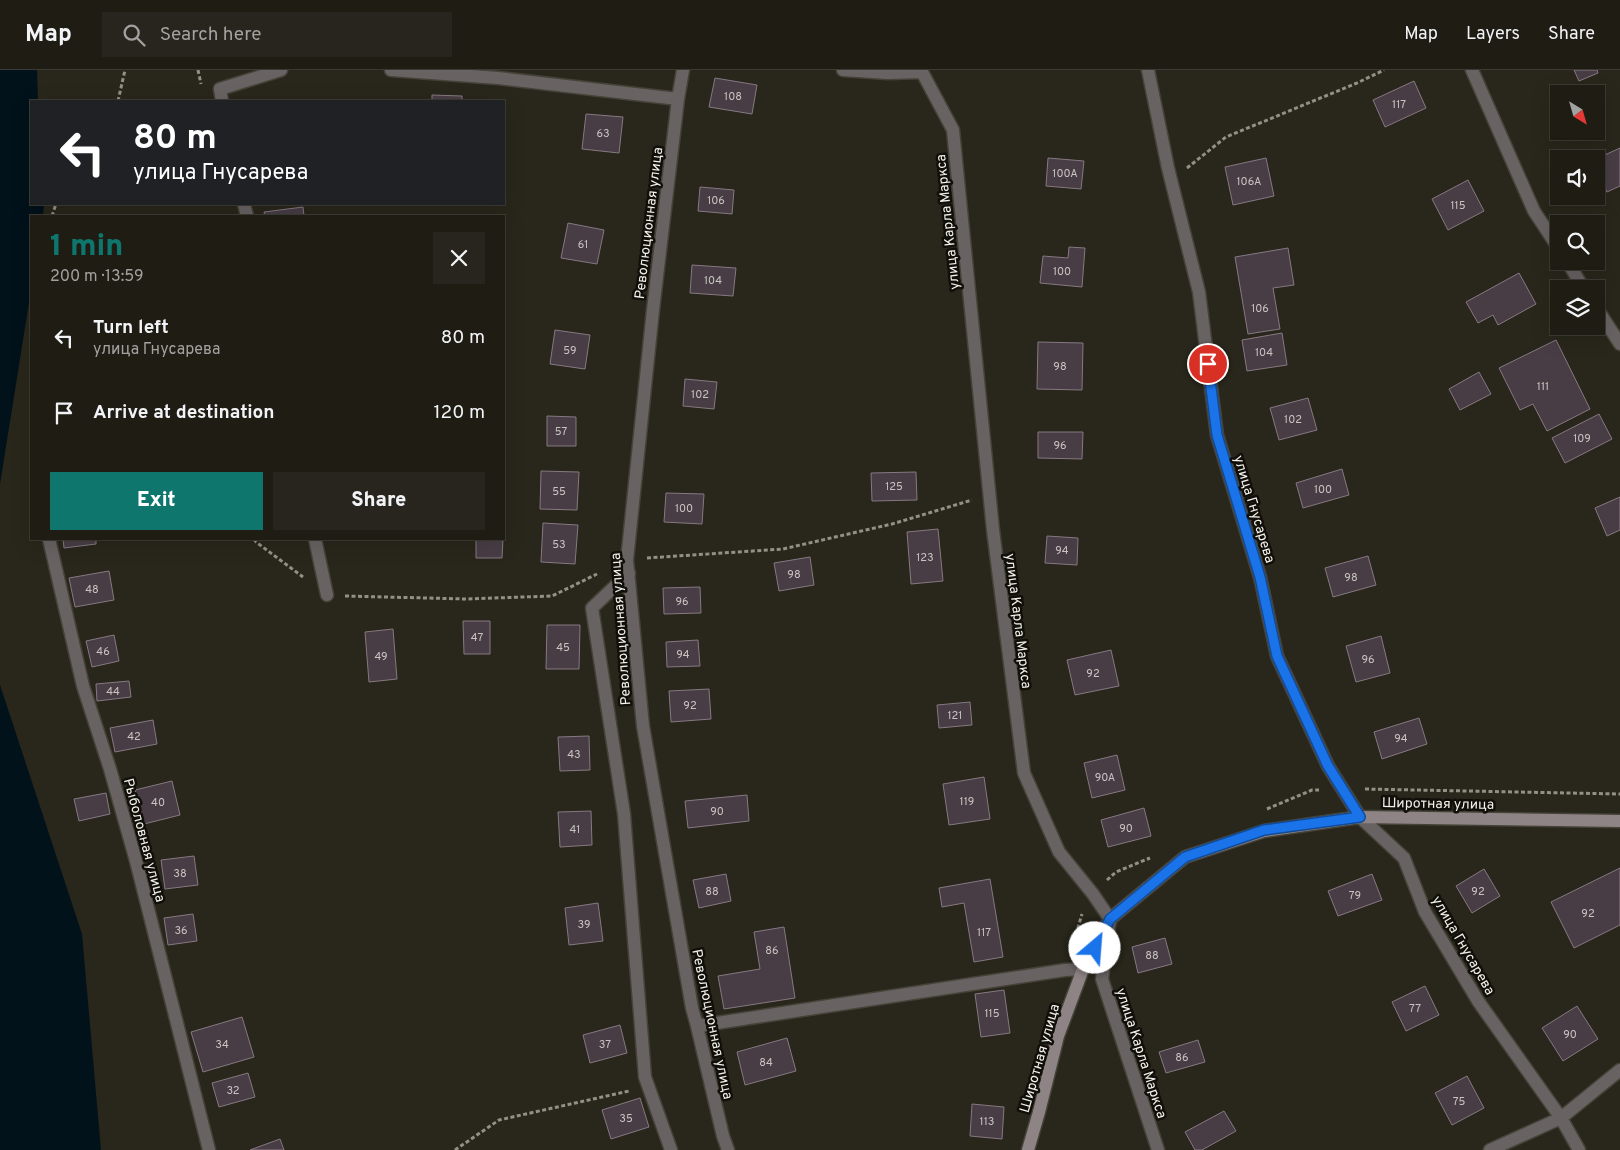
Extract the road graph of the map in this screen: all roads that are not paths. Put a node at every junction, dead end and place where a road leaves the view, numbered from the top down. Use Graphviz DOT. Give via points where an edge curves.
graph roads {
  1 [pos="282,70"];
  2 [pos="391,70"];
  3 [pos="683,70"];
  4 [pos="843,70"];
  5 [pos="1148,70"];
  6 [pos="1472,70"];
  7 [pos="889,71"];
  8 [pos="221,95"];
  9 [pos="678,99"];
  10 [pos="1550,235"];
  11 [pos="1605,321"];
  12 [pos="1620,344"];
  13 [pos="49,540"];
  14 [pos="315,540"];
  15 [pos="629,573"];
  16 [pos="327,595"];
  17 [pos="1360,817"];
  18 [pos="1620,821"];
  19 [pos="1110,919"];
  20 [pos="1083,969"];
  21 [pos="697,1026"];
  22 [pos="1620,1070"];
  23 [pos="1561,1118"];
  24 [pos="209,1150"];
  25 [pos="671,1150"];
  26 [pos="728,1150"];
  27 [pos="1028,1150"];
  28 [pos="1158,1150"];
  29 [pos="1490,1150"];
  30 [pos="1579,1150"];
  1 -- 8 [label="street"];
  2 -- 9 [label="street" via="498,78"];
  3 -- 9 [label="street, Революционная улица"];
  4 -- 7 [label="street"];
  5 -- 17 [label="street, улица Гнусарева" via="1199,292 1217,435 1260,577 1277,656 1328,766"];
  6 -- 10 [label="street" via="1534,211"];
  7 -- 19 [label="street, улица Карла Маркса" via="922,72 953,130 989,495 1024,773 1058,852"];
  9 -- 15 [label="street, Революционная улица" via="627,560"];
  11 -- 12 [label="street"];
  13 -- 24 [label="street, Рыболовная улица" via="83,686 136,861"];
  14 -- 16 [label="street"];
  15 -- 21 [label="street, Революционная улица" via="643,726"];
  15 -- 25 [label="street" via="592,608 624,814 645,1077"];
  17 -- 18 [label="main road, Широтная улица"];
  17 -- 19 [label="main road, Широтная улица" via="1264,830 1185,857"];
  17 -- 23 [label="street, улица Гнусарева" via="1404,858 1425,912 1478,1001"];
  19 -- 20 [label="main road, Широтная улица"];
  19 -- 28 [label="street, улица Карла Маркса" via="1102,979"];
  20 -- 21 [label="street"];
  20 -- 27 [label="main road, Широтная улица" via="1058,1036"];
  21 -- 26 [label="street, Революционная улица"];
  22 -- 23 [label="street"];
  23 -- 29 [label="street"];
  23 -- 30 [label="street, улица Гнусарева"];
}
